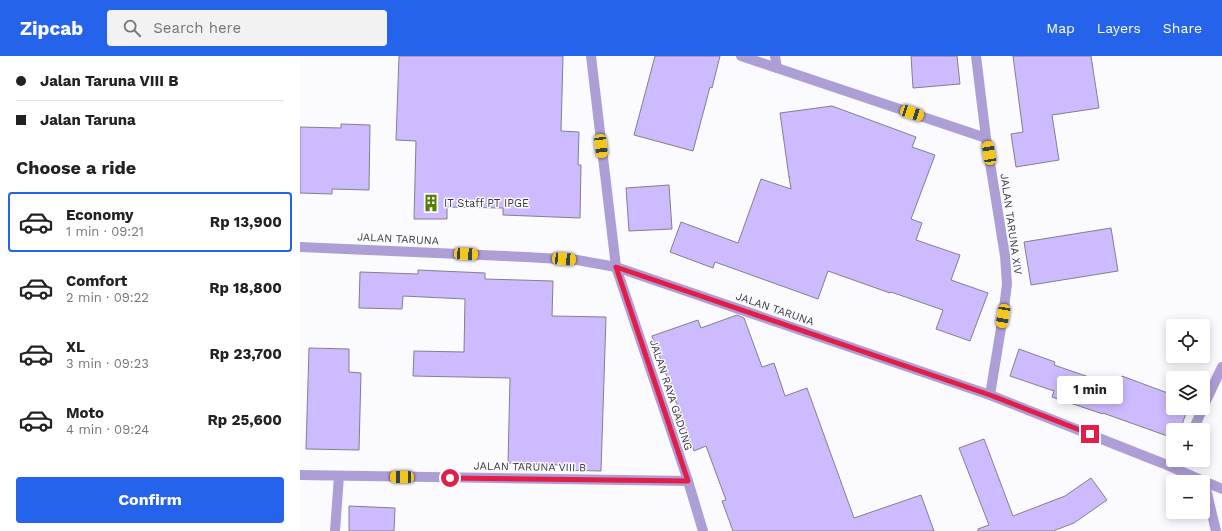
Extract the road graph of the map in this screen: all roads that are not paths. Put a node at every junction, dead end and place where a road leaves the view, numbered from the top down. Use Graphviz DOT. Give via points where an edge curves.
graph roads {
  1 [pos="591,56"];
  2 [pos="741,56"];
  3 [pos="775,56"];
  4 [pos="976,56"];
  5 [pos="777,68"];
  6 [pos="986,138"];
  7 [pos="300,247"];
  8 [pos="616,267"];
  9 [pos="1222,367"];
  10 [pos="1210,393"];
  11 [pos="990,395"];
  12 [pos="1166,460"];
  13 [pos="1183,467"];
  14 [pos="300,475"];
  15 [pos="1195,475"];
  16 [pos="339,476"];
  17 [pos="688,481"];
  18 [pos="1210,484"];
  19 [pos="1222,489"];
  20 [pos="1210,506"];
  21 [pos="335,531"];
  22 [pos="703,531"];
  23 [pos="1216,531"];
  1 -- 8 [label="street, JALAN RAYA GADUNG"];
  2 -- 5 [label="street"];
  3 -- 5 [label="street"];
  4 -- 6 [label="street, JALAN TARUNA XIV"];
  5 -- 6 [label="street"];
  6 -- 11 [label="street, JALAN TARUNA XIV" via="1005,256 1007,284"];
  7 -- 8 [label="street, JALAN TARUNA" via="577,260"];
  8 -- 11 [label="street, JALAN TARUNA"];
  8 -- 17 [label="street, JALAN RAYA GADUNG"];
  9 -- 10 [label="street"];
  11 -- 12 [label="street, JALAN TARUNA"];
  13 -- 15 [label="street, JALAN TARUNA"];
  14 -- 16 [label="street, JALAN TARUNA VIII B"];
  16 -- 17 [label="street, JALAN TARUNA VIII B"];
  16 -- 21 [label="street"];
  17 -- 22 [label="street, JALAN RAYA GADUNG"];
  18 -- 19 [label="street, JALAN TARUNA"];
  20 -- 23 [label="street"];
}
